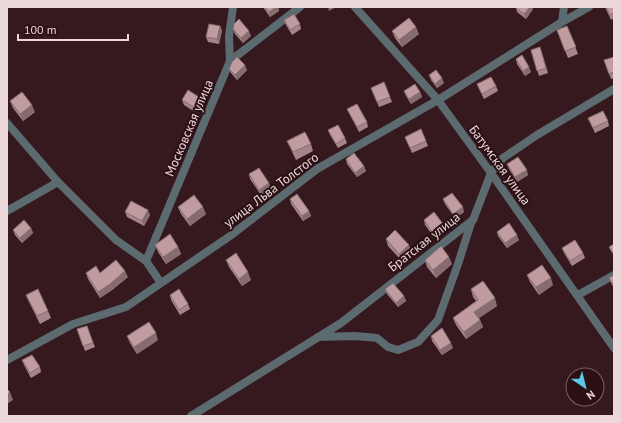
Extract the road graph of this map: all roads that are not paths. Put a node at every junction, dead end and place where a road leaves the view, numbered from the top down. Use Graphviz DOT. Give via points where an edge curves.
graph roads {
  1 [pos="233,7"];
  2 [pos="300,7"];
  3 [pos="355,7"];
  4 [pos="564,7"];
  5 [pos="589,7"];
  6 [pos="562,22"];
  7 [pos="230,61"];
  8 [pos="614,89"];
  9 [pos="438,100"];
  10 [pos="7,123"];
  11 [pos="491,173"];
  12 [pos="58,182"];
  13 [pos="7,211"];
  14 [pos="473,220"];
  15 [pos="146,261"];
  16 [pos="614,275"];
  17 [pos="161,283"];
  18 [pos="578,295"];
  19 [pos="318,337"];
  20 [pos="614,348"];
  21 [pos="7,360"];
  22 [pos="191,416"];
  1 -- 7 [label="street" via="229,36"];
  2 -- 7 [label="street, Московская улица"];
  3 -- 9 [label="street, Батумская улица"];
  4 -- 6 [label="street"];
  5 -- 6 [label="street, улица Льва Толстого"];
  6 -- 9 [label="street, улица Льва Толстого"];
  7 -- 15 [label="street, Московская улица"];
  8 -- 11 [label="street, Братская улица" via="503,158"];
  9 -- 11 [label="street, Батумская улица"];
  9 -- 17 [label="street, улица Льва Толстого" via="317,169 230,236"];
  10 -- 12 [label="street"];
  11 -- 14 [label="street, Братская улица"];
  11 -- 18 [label="street, Батумская улица"];
  12 -- 13 [label="street"];
  12 -- 15 [label="street" via="116,240"];
  14 -- 19 [label="street, Братская улица" via="341,323"];
  14 -- 19 [label="street" via="438,320 418,342 398,350 388,347 377,338"];
  15 -- 17 [label="street"];
  16 -- 18 [label="street"];
  17 -- 21 [label="street, улица Льва Толстого" via="126,307 73,324"];
  18 -- 20 [label="street, Батумская улица"];
  19 -- 22 [label="street, Братская улица"];
}
